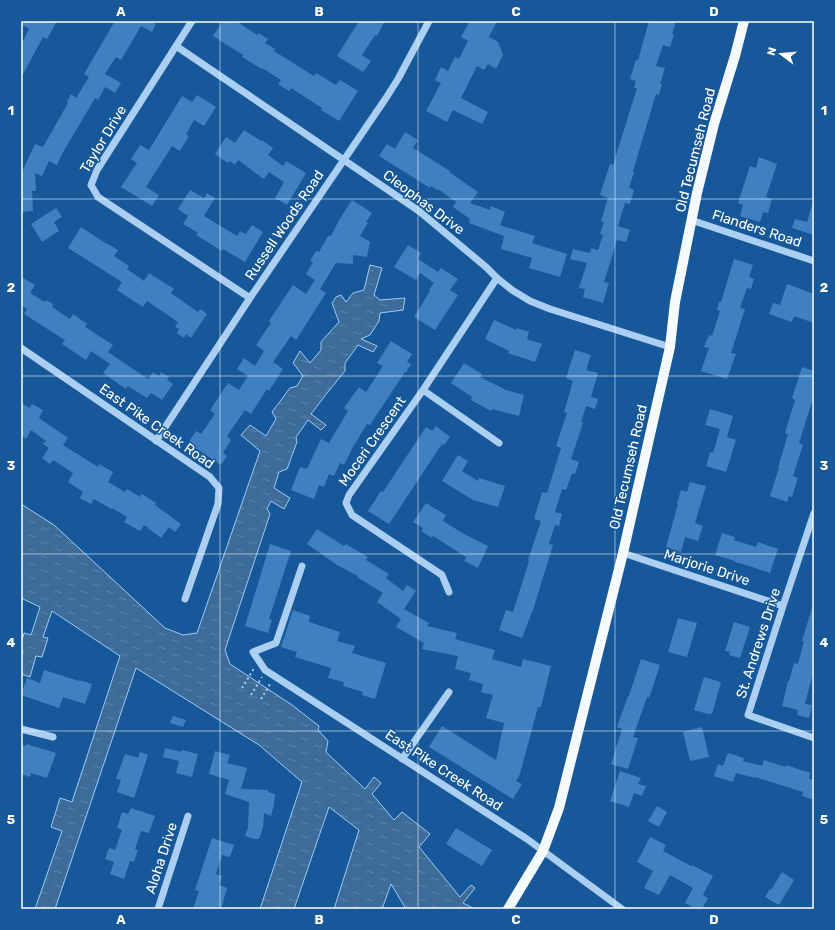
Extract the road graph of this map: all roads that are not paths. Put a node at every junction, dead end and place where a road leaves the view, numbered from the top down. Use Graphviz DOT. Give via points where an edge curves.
graph roads {
  1 [pos="192,21"];
  2 [pos="429,21"];
  3 [pos="744,21"];
  4 [pos="176,46"];
  5 [pos="344,160"];
  6 [pos="691,220"];
  7 [pos="814,261"];
  8 [pos="497,278"];
  9 [pos="250,298"];
  10 [pos="670,347"];
  11 [pos="21,348"];
  12 [pos="423,390"];
  13 [pos="156,441"];
  14 [pos="499,443"];
  15 [pos="814,513"];
  16 [pos="623,553"];
  17 [pos="302,566"];
  18 [pos="449,592"];
  19 [pos="185,600"];
  20 [pos="783,606"];
  21 [pos="449,692"];
  22 [pos="21,729"];
  23 [pos="53,737"];
  24 [pos="814,738"];
  25 [pos="402,759"];
  26 [pos="188,816"];
  27 [pos="543,851"];
  28 [pos="158,909"];
  29 [pos="508,909"];
  30 [pos="622,909"];
  1 -- 4 [label="street, Taylor Drive"];
  2 -- 5 [label="street, Russell Woods Road" via="398,79"];
  3 -- 6 [label="main road, Old Tecumseh Road" via="714,124"];
  4 -- 5 [label="street, Cleophas Drive"];
  4 -- 9 [label="street, Taylor Drive" via="97,170 91,185 98,197"];
  5 -- 8 [label="street, Cleophas Drive" via="419,211"];
  5 -- 9 [label="street, Russell Woods Road"];
  6 -- 7 [label="street, Flanders Road"];
  6 -- 10 [label="main road, Old Tecumseh Road" via="675,302"];
  8 -- 10 [label="street, Cleophas Drive" via="512,290 550,309"];
  8 -- 12 [label="street, Moceri Crescent"];
  9 -- 13 [label="street, Russell Woods Road"];
  10 -- 16 [label="main road, Old Tecumseh Road"];
  11 -- 13 [label="street, East Pike Creek Road"];
  12 -- 14 [label="street"];
  12 -- 18 [label="street, Moceri Crescent" via="349,495 346,504 352,515 442,575"];
  13 -- 19 [label="street, East Pike Creek Road" via="210,477 219,488 218,504"];
  15 -- 20 [label="street, St. Andrews Drive"];
  16 -- 20 [label="street, Marjorie Drive"];
  16 -- 27 [label="main road, Old Tecumseh Road" via="559,808"];
  17 -- 25 [label="street, East Pike Creek Road" via="276,643 253,652 265,670"];
  20 -- 24 [label="street, St. Andrews Drive" via="748,715"];
  21 -- 25 [label="street"];
  22 -- 23 [label="street"];
  25 -- 27 [label="street, East Pike Creek Road"];
  26 -- 28 [label="street, Aloha Drive"];
  27 -- 29 [label="main road, Old Tecumseh Road"];
  27 -- 30 [label="street, East Pike Creek Road"];
}
